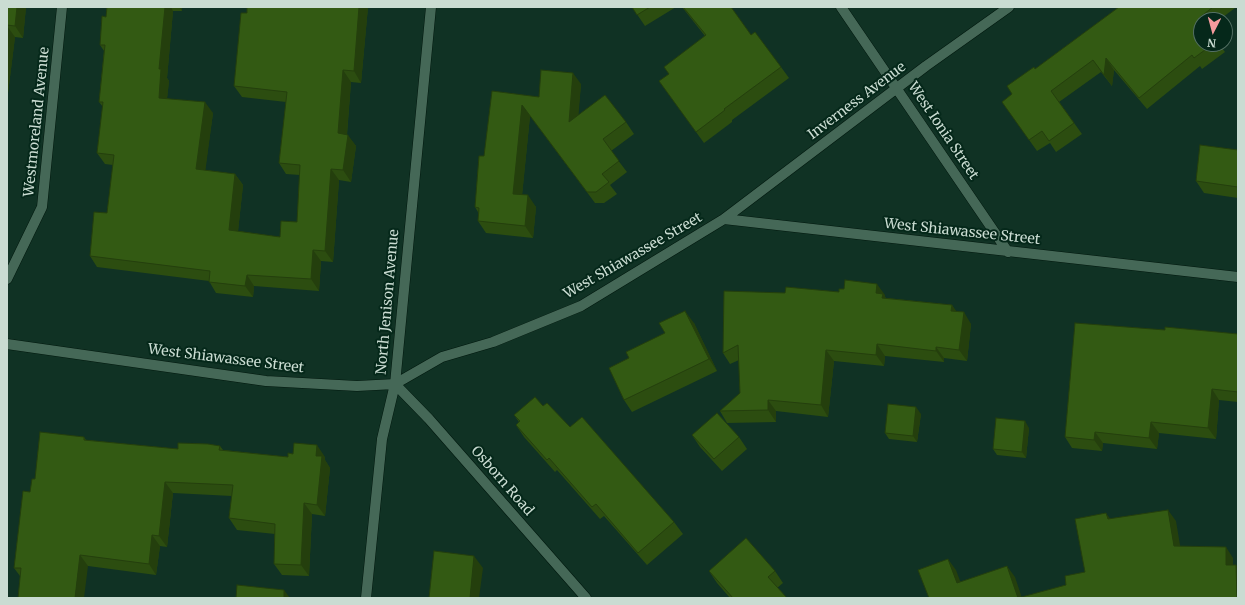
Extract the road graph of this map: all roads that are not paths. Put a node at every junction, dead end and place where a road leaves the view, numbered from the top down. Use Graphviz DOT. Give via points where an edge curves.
graph roads {
  1 [pos="62,7"];
  2 [pos="431,7"];
  3 [pos="841,7"];
  4 [pos="1009,7"];
  5 [pos="897,89"];
  6 [pos="724,219"];
  7 [pos="1008,252"];
  8 [pos="1238,277"];
  9 [pos="7,279"];
  10 [pos="7,344"];
  11 [pos="395,384"];
  12 [pos="366,598"];
  13 [pos="586,598"];
  1 -- 9 [label="street, Westmoreland Avenue" via="42,207"];
  2 -- 11 [label="street, North Jenison Avenue"];
  3 -- 5 [label="street, West Ionia Street"];
  4 -- 5 [label="street, Inverness Avenue"];
  5 -- 6 [label="street, Inverness Avenue"];
  5 -- 7 [label="street, West Ionia Street"];
  6 -- 7 [label="street, West Shiawassee Street"];
  6 -- 11 [label="street, West Shiawassee Street" via="581,306 494,342 442,357"];
  7 -- 8 [label="street, West Shiawassee Street"];
  10 -- 11 [label="street, West Shiawassee Street" via="266,380 357,386"];
  11 -- 12 [label="street, North Jenison Avenue" via="382,439"];
  11 -- 13 [label="street, Osborn Road" via="429,419"];
}
